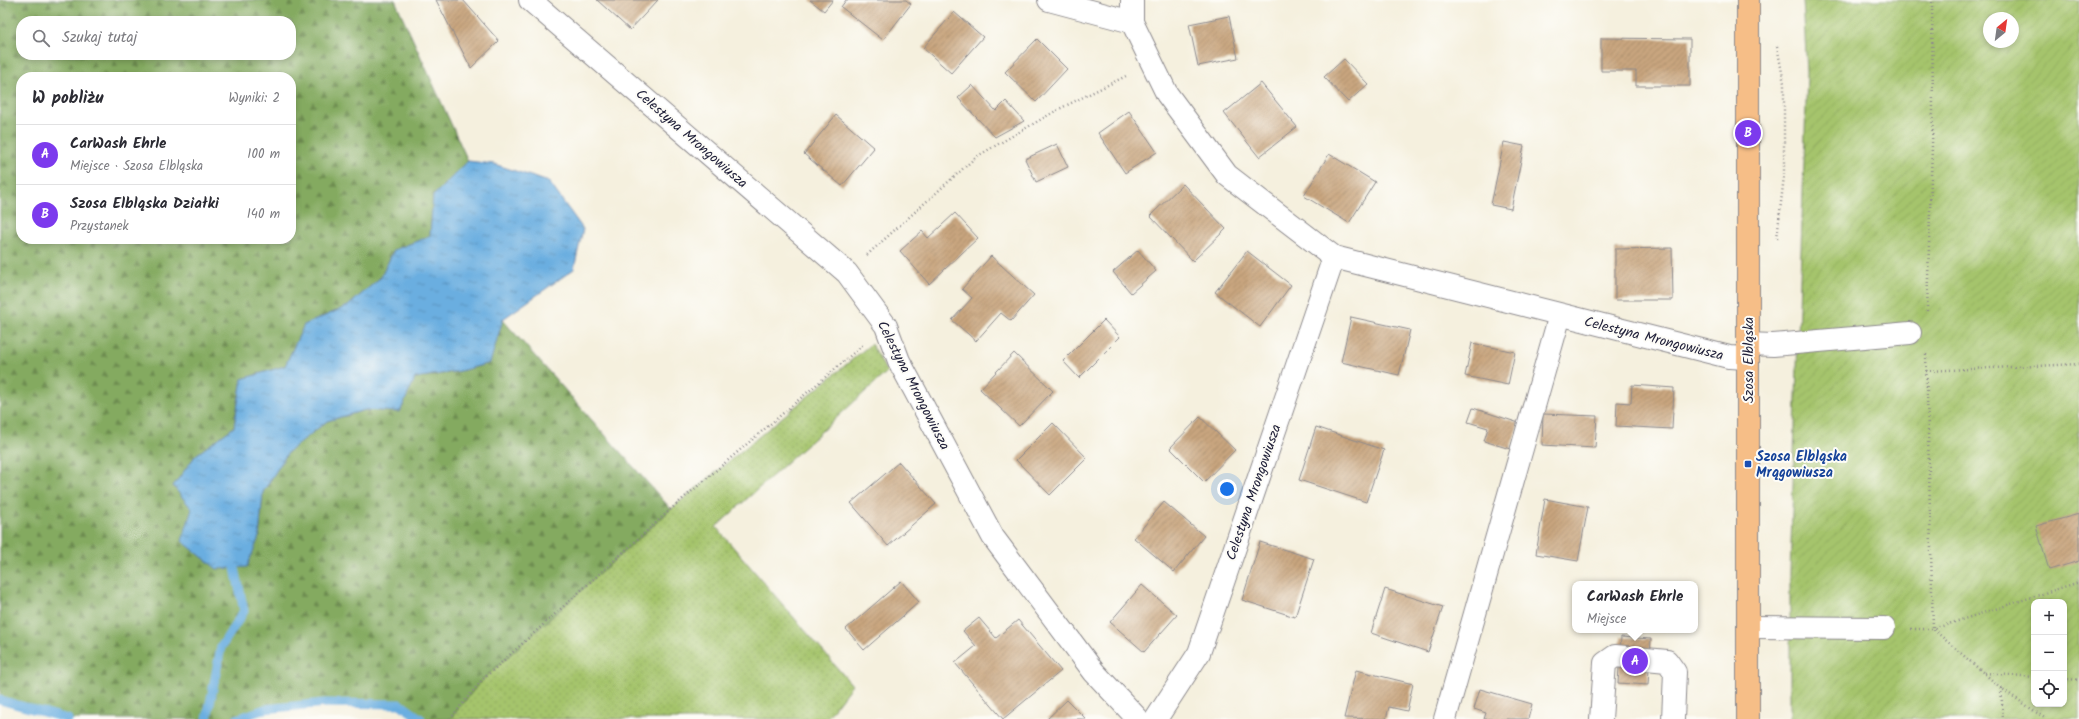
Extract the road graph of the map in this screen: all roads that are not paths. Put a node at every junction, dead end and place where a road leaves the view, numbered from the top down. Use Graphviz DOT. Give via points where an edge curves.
graph roads {
  1 [pos="530,0"];
  2 [pos="1050,0"];
  3 [pos="1132,0"];
  4 [pos="1748,0"];
  5 [pos="1132,22"];
  6 [pos="1334,257"];
  7 [pos="1560,315"];
  8 [pos="1910,333"];
  9 [pos="1748,351"];
  10 [pos="1748,627"];
  11 [pos="1884,628"];
  12 [pos="1138,719"];
  13 [pos="1156,719"];
  14 [pos="1444,719"];
  15 [pos="1601,719"];
  16 [pos="1673,719"];
  17 [pos="1748,719"];
  1 -- 12 [label="street, Celestyna Mrongowiusza" via="847,273 886,326 899,361 993,537 1094,672"];
  2 -- 5 [label="street"];
  3 -- 5 [label="street, Celestyna Mrongowiusza"];
  4 -- 9 [label="main road, Szosa Elbląska"];
  5 -- 6 [label="street, Celestyna Mrongowiusza" via="1167,94 1227,175"];
  6 -- 7 [label="street, Celestyna Mrongowiusza"];
  6 -- 13 [label="street, Celestyna Mrongowiusza" via="1198,653"];
  7 -- 9 [label="street, Celestyna Mrongowiusza" via="1729,357"];
  7 -- 14 [label="street"];
  8 -- 9 [label="street, Celestyna Mrongowiusza" via="1773,345"];
  9 -- 10 [label="main road, Szosa Elbląska"];
  10 -- 11 [label="street"];
  10 -- 17 [label="main road, Szosa Elbląska"];
  15 -- 16 [label="street" via="1605,663 1615,656 1667,661 1675,672"];
}
